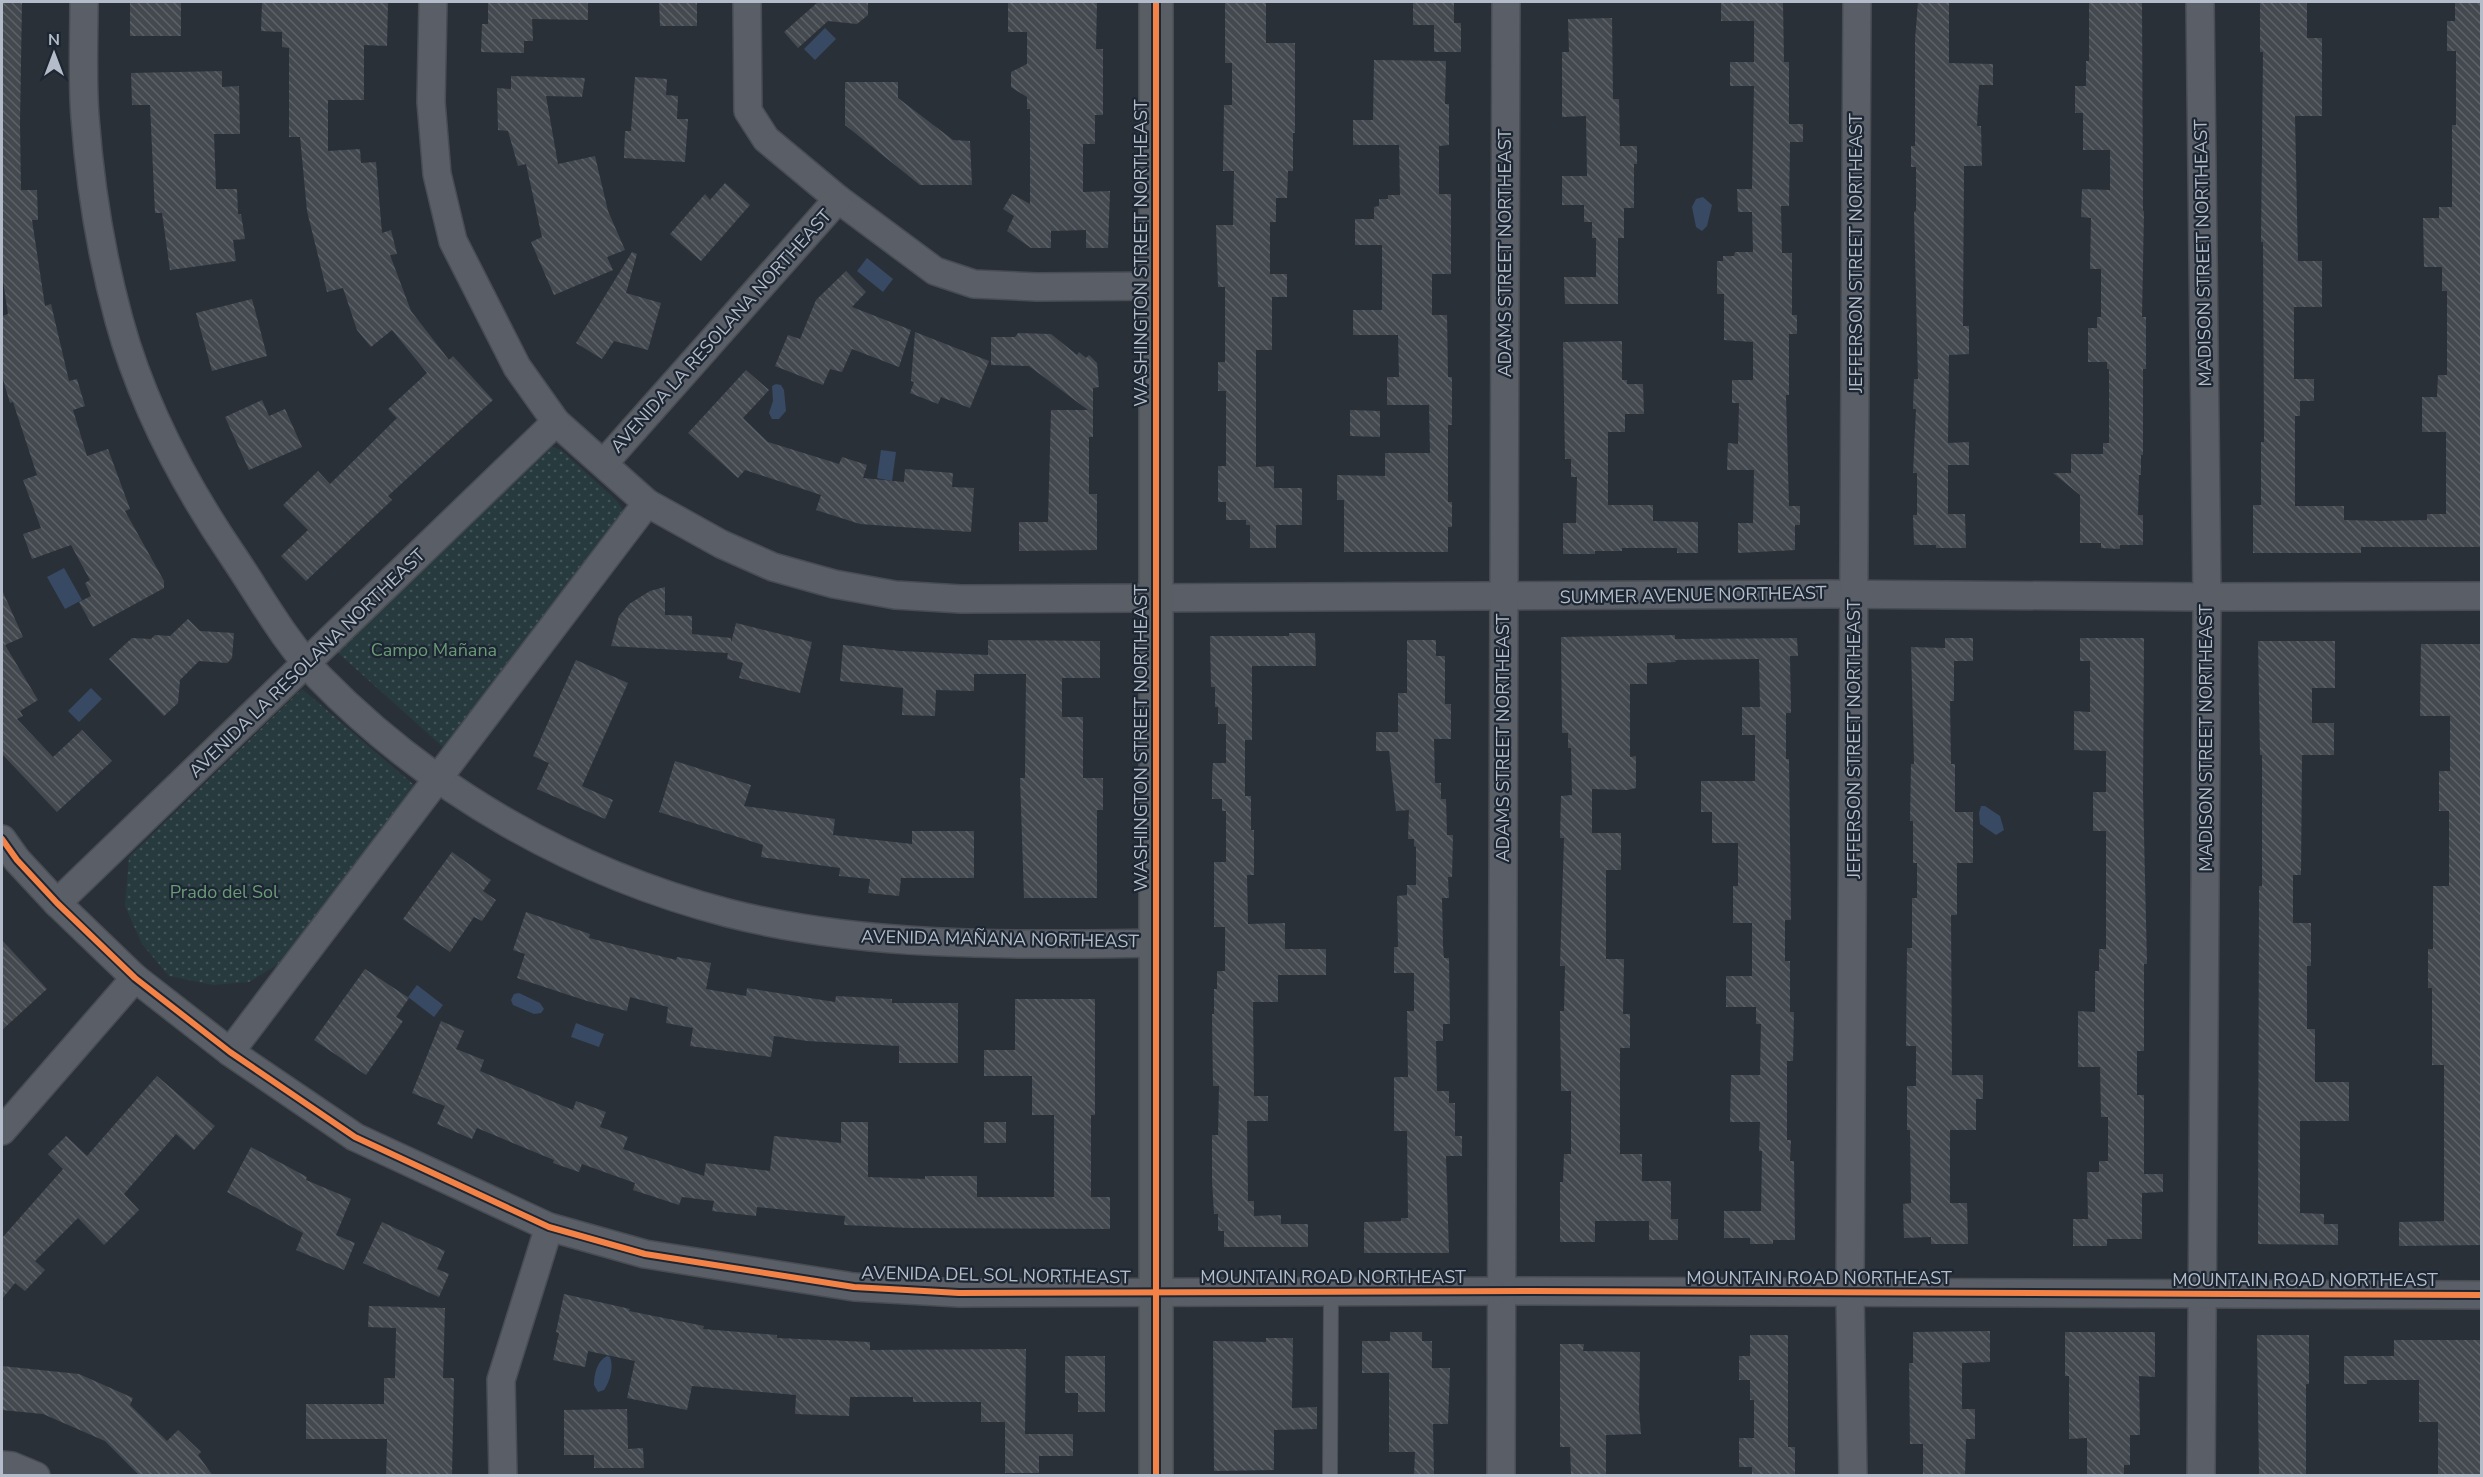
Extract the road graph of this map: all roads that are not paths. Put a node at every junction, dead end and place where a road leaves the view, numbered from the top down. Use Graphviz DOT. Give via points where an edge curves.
graph roads {
  1 [pos="84,2"];
  2 [pos="433,2"];
  3 [pos="747,2"];
  4 [pos="1156,2"];
  5 [pos="1506,2"];
  6 [pos="1857,2"];
  7 [pos="2200,2"];
  8 [pos="838,199"];
  9 [pos="1156,286"];
  10 [pos="556,422"];
  11 [pos="604,464"];
  12 [pos="647,503"];
  13 [pos="1854,594"];
  14 [pos="2481,596"];
  15 [pos="1503,597"];
  16 [pos="2207,597"];
  17 [pos="1157,598"];
  18 [pos="307,662"];
  19 [pos="438,779"];
  20 [pos="2,839"];
  21 [pos="57,903"];
  22 [pos="1154,943"];
  23 [pos="135,978"];
  24 [pos="230,1052"];
  25 [pos="2,1131"];
  26 [pos="549,1227"];
  27 [pos="1501,1291"];
  28 [pos="1156,1292"];
  29 [pos="1331,1292"];
  30 [pos="1850,1294"];
  31 [pos="2202,1294"];
  32 [pos="2481,1295"];
  33 [pos="2,1465"];
  34 [pos="36,1476"];
  35 [pos="502,1476"];
  36 [pos="1156,1476"];
  37 [pos="1330,1476"];
  38 [pos="1501,1476"];
  39 [pos="1853,1476"];
  40 [pos="2201,1476"];
  1 -- 18 [label="street, AVENIDA MAÑANA NORTHEAST" via="84,114 94,207 119,322 153,415 200,508"];
  2 -- 10 [label="street, SUMMER AVENUE NORTHEAST" via="432,112 437,174 453,241 517,367"];
  3 -- 8 [label="street" via="748,111 766,139"];
  4 -- 9 [label="street, WASHINGTON STREET NORTHEAST"];
  5 -- 15 [label="street, ADAMS STREET NORTHEAST"];
  6 -- 13 [label="street, JEFFERSON STREET NORTHEAST"];
  7 -- 16 [label="street, MADISON STREET NORTHEAST"];
  8 -- 9 [label="street" via="935,271 974,284"];
  8 -- 11 [label="street, AVENIDA LA RESOLANA NORTHEAST"];
  9 -- 17 [label="street, WASHINGTON STREET NORTHEAST"];
  10 -- 11 [label="street, SUMMER AVENUE NORTHEAST"];
  10 -- 18 [label="street, AVENIDA LA RESOLANA NORTHEAST"];
  11 -- 12 [label="street, SUMMER AVENUE NORTHEAST"];
  12 -- 17 [label="street, SUMMER AVENUE NORTHEAST" via="773,567 834,584 895,595 961,599"];
  12 -- 19 [label="street"];
  13 -- 15 [label="street, SUMMER AVENUE NORTHEAST"];
  13 -- 16 [label="street, SUMMER AVENUE NORTHEAST"];
  13 -- 30 [label="street, JEFFERSON STREET NORTHEAST"];
  14 -- 16 [label="street, SUMMER AVENUE NORTHEAST"];
  15 -- 17 [label="street, SUMMER AVENUE NORTHEAST"];
  15 -- 27 [label="street, ADAMS STREET NORTHEAST"];
  16 -- 31 [label="street, MADISON STREET NORTHEAST"];
  17 -- 22 [label="street, WASHINGTON STREET NORTHEAST"];
  18 -- 19 [label="street, AVENIDA MAÑANA NORTHEAST" via="365,719"];
  18 -- 21 [label="street, AVENIDA LA RESOLANA NORTHEAST"];
  19 -- 22 [label="street, AVENIDA MAÑANA NORTHEAST" via="522,831 613,874 730,913 867,938"];
  19 -- 24 [label="street"];
  20 -- 21 [label="street, AVENIDA DEL SOL NORTHEAST"];
  21 -- 23 [label="street, AVENIDA DEL SOL NORTHEAST"];
  22 -- 28 [label="street, WASHINGTON STREET NORTHEAST"];
  23 -- 24 [label="street, AVENIDA DEL SOL NORTHEAST"];
  23 -- 25 [label="street"];
  24 -- 26 [label="street, AVENIDA DEL SOL NORTHEAST" via="355,1137"];
  26 -- 28 [label="street, AVENIDA DEL SOL NORTHEAST" via="645,1254 854,1287 959,1293"];
  26 -- 35 [label="street" via="501,1380"];
  27 -- 29 [label="street, MOUNTAIN ROAD NORTHEAST"];
  27 -- 30 [label="street, MOUNTAIN ROAD NORTHEAST"];
  27 -- 38 [label="street, ADAMS STREET NORTHEAST"];
  28 -- 29 [label="street, MOUNTAIN ROAD NORTHEAST"];
  28 -- 36 [label="street, WASHINGTON STREET NORTHEAST"];
  29 -- 37 [label="lane"];
  30 -- 31 [label="street, MOUNTAIN ROAD NORTHEAST"];
  30 -- 39 [label="street, JEFFERSON STREET NORTHEAST"];
  31 -- 32 [label="street, MOUNTAIN ROAD NORTHEAST"];
  31 -- 40 [label="street, MADISON STREET NORTHEAST"];
  33 -- 34 [label="street"];
}
